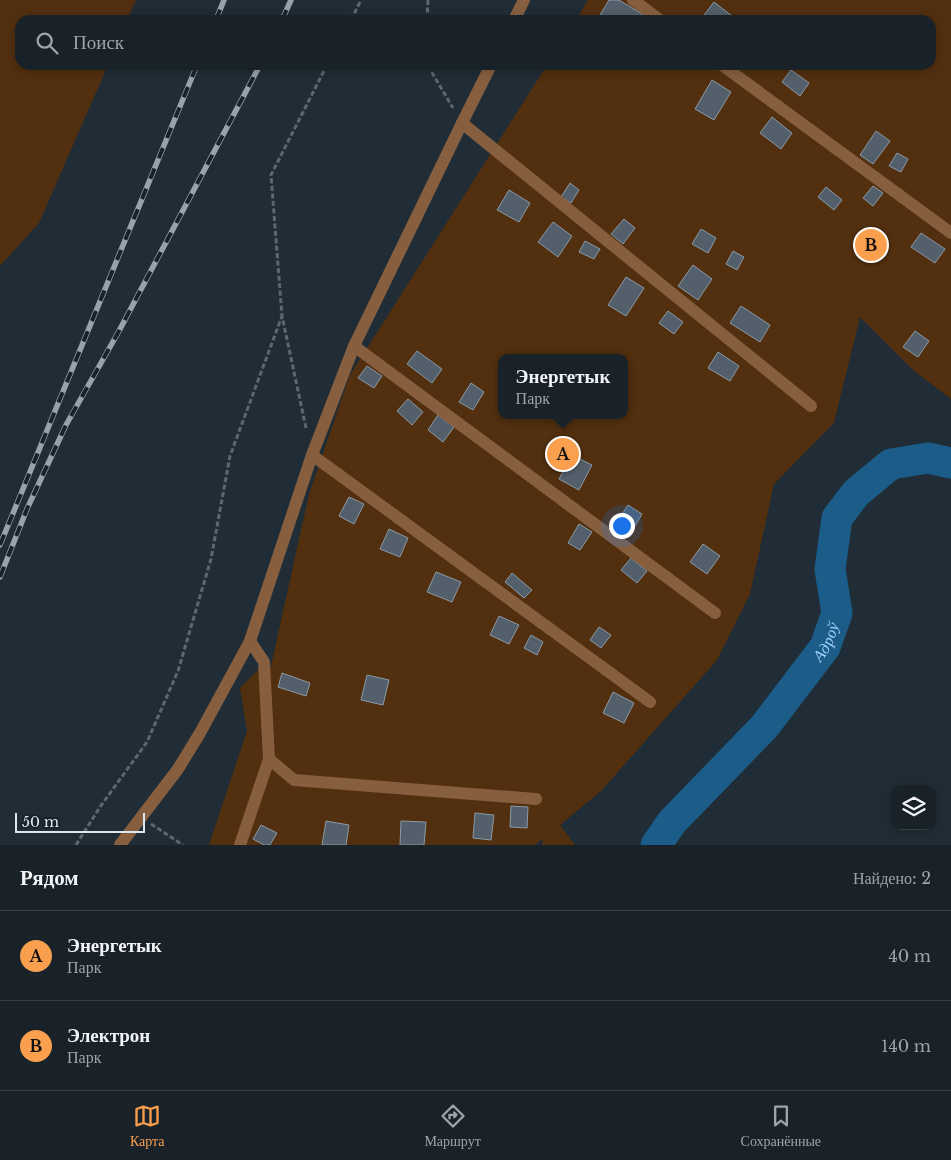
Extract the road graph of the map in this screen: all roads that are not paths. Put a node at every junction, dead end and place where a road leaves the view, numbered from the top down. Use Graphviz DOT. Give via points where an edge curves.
graph roads {
  1 [pos="524,0"];
  2 [pos="633,0"];
  3 [pos="516,15"];
  4 [pos="653,15"];
  5 [pos="488,70"];
  6 [pos="729,70"];
  7 [pos="462,122"];
  8 [pos="951,233"];
  9 [pos="354,346"];
  10 [pos="811,406"];
  11 [pos="312,455"];
  12 [pos="715,613"];
  13 [pos="250,641"];
  14 [pos="650,702"];
  15 [pos="269,759"];
  16 [pos="536,799"];
  17 [pos="120,845"];
  18 [pos="240,845"];
  1 -- 3 [label="street"];
  2 -- 4 [label="street"];
  5 -- 7 [label="street"];
  6 -- 8 [label="street"];
  7 -- 9 [label="street"];
  7 -- 10 [label="street"];
  9 -- 11 [label="street"];
  9 -- 12 [label="street"];
  11 -- 13 [label="street"];
  11 -- 14 [label="street"];
  13 -- 15 [label="street" via="264,662"];
  13 -- 17 [label="street" via="178,769"];
  15 -- 16 [label="street" via="294,780"];
  15 -- 18 [label="street"];
}
